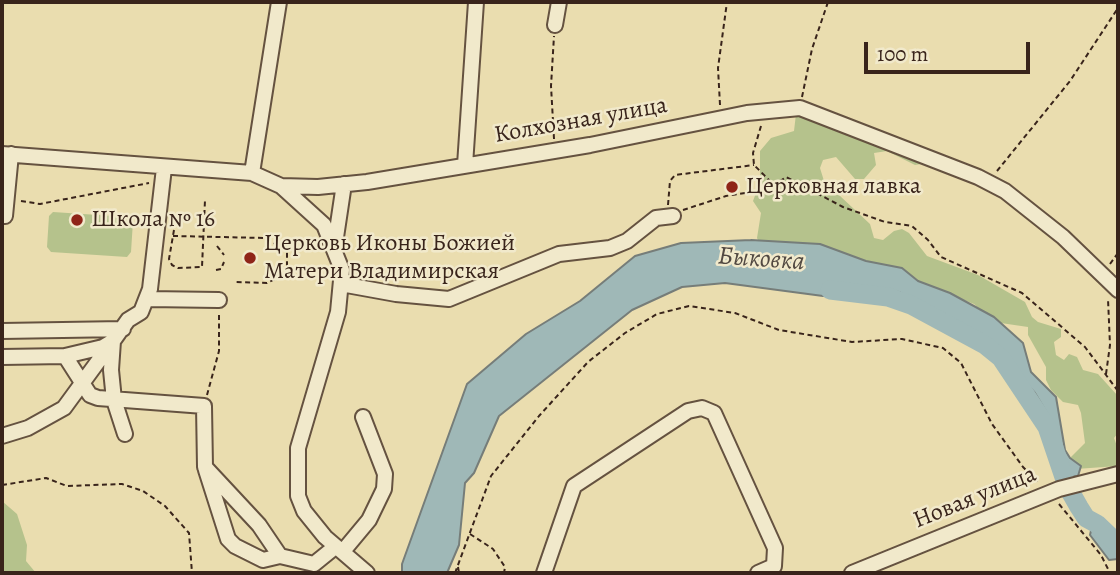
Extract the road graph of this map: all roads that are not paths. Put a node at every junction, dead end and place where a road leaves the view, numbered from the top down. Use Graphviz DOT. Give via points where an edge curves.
graph roads {
  1 [pos="279,2"];
  2 [pos="476,2"];
  3 [pos="559,2"];
  4 [pos="555,25"];
  5 [pos="6,154"];
  6 [pos="465,165"];
  7 [pos="164,173"];
  8 [pos="252,173"];
  9 [pos="344,184"];
  10 [pos="281,186"];
  11 [pos="5,216"];
  12 [pos="671,216"];
  13 [pos="335,246"];
  14 [pos="341,284"];
  15 [pos="1117,288"];
  16 [pos="148,299"];
  17 [pos="219,300"];
  18 [pos="124,329"];
  19 [pos="2,331"];
  20 [pos="113,341"];
  21 [pos="65,356"];
  22 [pos="2,357"];
  23 [pos="83,384"];
  24 [pos="114,400"];
  25 [pos="363,417"];
  26 [pos="125,434"];
  27 [pos="2,436"];
  28 [pos="205,467"];
  29 [pos="1118,474"];
  30 [pos="340,549"];
  31 [pos="280,556"];
  32 [pos="779,570"];
  33 [pos="367,573"];
  34 [pos="544,573"];
  35 [pos="758,573"];
  36 [pos="852,573"];
  1 -- 8 [label="street"];
  2 -- 6 [label="street"];
  3 -- 4 [label="street"];
  5 -- 7 [label="street, Колхозная улица"];
  5 -- 11 [label="street"];
  6 -- 9 [label="street, Колхозная улица"];
  6 -- 15 [label="street, Колхозная улица" via="720,118 800,108 1005,191"];
  7 -- 8 [label="street, Колхозная улица"];
  7 -- 16 [label="street"];
  8 -- 10 [label="street, Колхозная улица"];
  9 -- 10 [label="street, Колхозная улица"];
  9 -- 13 [label="street"];
  10 -- 13 [label="street" via="324,225"];
  12 -- 14 [label="street" via="656,218 610,248 559,254 449,299"];
  13 -- 14 [label="street"];
  14 -- 30 [label="street" via="338,312 303,428 297,465 298,496 304,511"];
  16 -- 17 [label="street"];
  16 -- 18 [label="street"];
  18 -- 19 [label="street"];
  18 -- 20 [label="street"];
  20 -- 21 [label="street"];
  20 -- 23 [label="street"];
  20 -- 24 [label="street"];
  21 -- 22 [label="street"];
  21 -- 23 [label="street"];
  23 -- 24 [label="street" via="90,395"];
  23 -- 27 [label="street" via="57,412"];
  24 -- 26 [label="street"];
  24 -- 28 [label="street" via="204,406"];
  25 -- 30 [label="street" via="385,474 384,489 369,520"];
  28 -- 31 [label="street" via="259,525"];
  28 -- 31 [label="street" via="228,539 262,561"];
  29 -- 36 [label="street, Новая улица" via="1054,491"];
  30 -- 31 [label="street" via="314,564"];
  30 -- 33 [label="street"];
  32 -- 34 [label="street" via="775,548 714,413 702,408 688,411 574,486"];
  32 -- 35 [label="street"];
}
